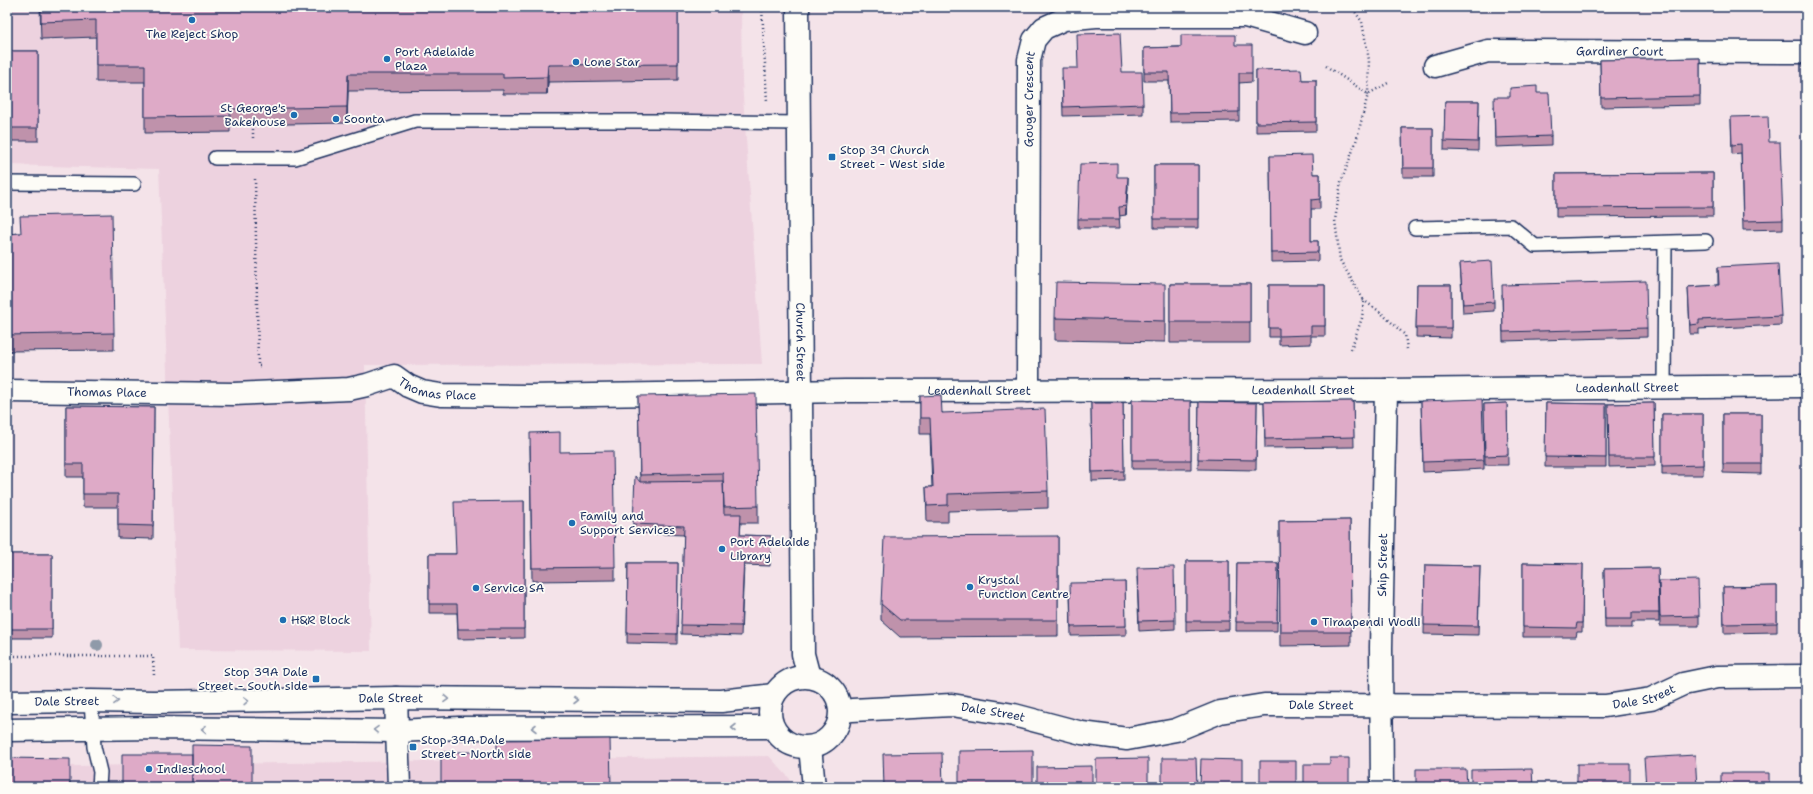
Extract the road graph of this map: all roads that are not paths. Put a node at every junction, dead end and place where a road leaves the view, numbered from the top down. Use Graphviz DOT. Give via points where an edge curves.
graph roads {
  1 [pos="798,7"];
  2 [pos="1305,33"];
  3 [pos="1806,52"];
  4 [pos="1435,66"];
  5 [pos="799,123"];
  6 [pos="215,158"];
  7 [pos="7,183"];
  8 [pos="134,184"];
  9 [pos="1415,228"];
  10 [pos="1706,241"];
  11 [pos="1665,243"];
  12 [pos="1806,386"];
  13 [pos="1664,387"];
  14 [pos="1386,390"];
  15 [pos="1028,391"];
  16 [pos="7,392"];
  17 [pos="800,392"];
  18 [pos="1806,676"];
  19 [pos="809,677"];
  20 [pos="774,695"];
  21 [pos="396,698"];
  22 [pos="91,701"];
  23 [pos="7,702"];
  24 [pos="1381,704"];
  25 [pos="841,712"];
  26 [pos="773,727"];
  27 [pos="7,730"];
  28 [pos="92,730"];
  29 [pos="398,731"];
  30 [pos="810,747"];
  31 [pos="100,787"];
  32 [pos="399,787"];
  33 [pos="814,787"];
  34 [pos="1382,787"];
  1 -- 5 [label="street, Church Street"];
  2 -- 15 [label="street, Gouger Crescent" via="1245,16 1096,16 1064,20 1044,28 1034,40 1029,60"];
  3 -- 4 [label="street, Gardiner Court" via="1488,51"];
  5 -- 6 [label="lane" via="415,121 295,158"];
  5 -- 17 [label="street, Church Street"];
  7 -- 8 [label="lane"];
  9 -- 11 [label="lane" via="1511,226 1535,246"];
  10 -- 11 [label="lane"];
  11 -- 13 [label="lane"];
  12 -- 13 [label="street, Leadenhall Street"];
  13 -- 14 [label="street, Leadenhall Street"];
  14 -- 15 [label="street, Leadenhall Street"];
  14 -- 24 [label="street, Ship Street"];
  15 -- 17 [label="street, Leadenhall Street"];
  16 -- 17 [label="street, Thomas Place" via="234,394 349,389 394,376 422,392 441,395"];
  17 -- 19 [label="street, Church Street" via="803,654"];
  18 -- 24 [label="street, Dale Street" via="1717,677 1683,684 1651,699 1605,706"];
  19 -- 20 [label="street" via="788,681"];
  19 -- 25 [label="street" via="819,679 828,685 837,697"];
  21 -- 20 [label="street, Dale Street, one-way" via="721,701"];
  20 -- 26 [label="street" via="770,705"];
  22 -- 21 [label="street, Dale Street, one-way"];
  21 -- 29 [label="street"];
  22 -- 23 [label="street, Dale Street"];
  22 -- 28 [label="lane"];
  24 -- 25 [label="street, Dale Street" via="1264,705 1220,712 1176,730 1127,739 1082,733 1014,715 952,705"];
  24 -- 34 [label="street, Ship Street"];
  25 -- 30 [label="street" via="840,722 829,739 820,745"];
  26 -- 29 [label="street, one-way" via="466,728"];
  26 -- 30 [label="street" via="788,743"];
  27 -- 28 [label="street"];
  29 -- 28 [label="street, one-way" via="155,728"];
  28 -- 31 [label="lane" via="100,772"];
  29 -- 32 [label="street"];
  30 -- 33 [label="street"];
}
